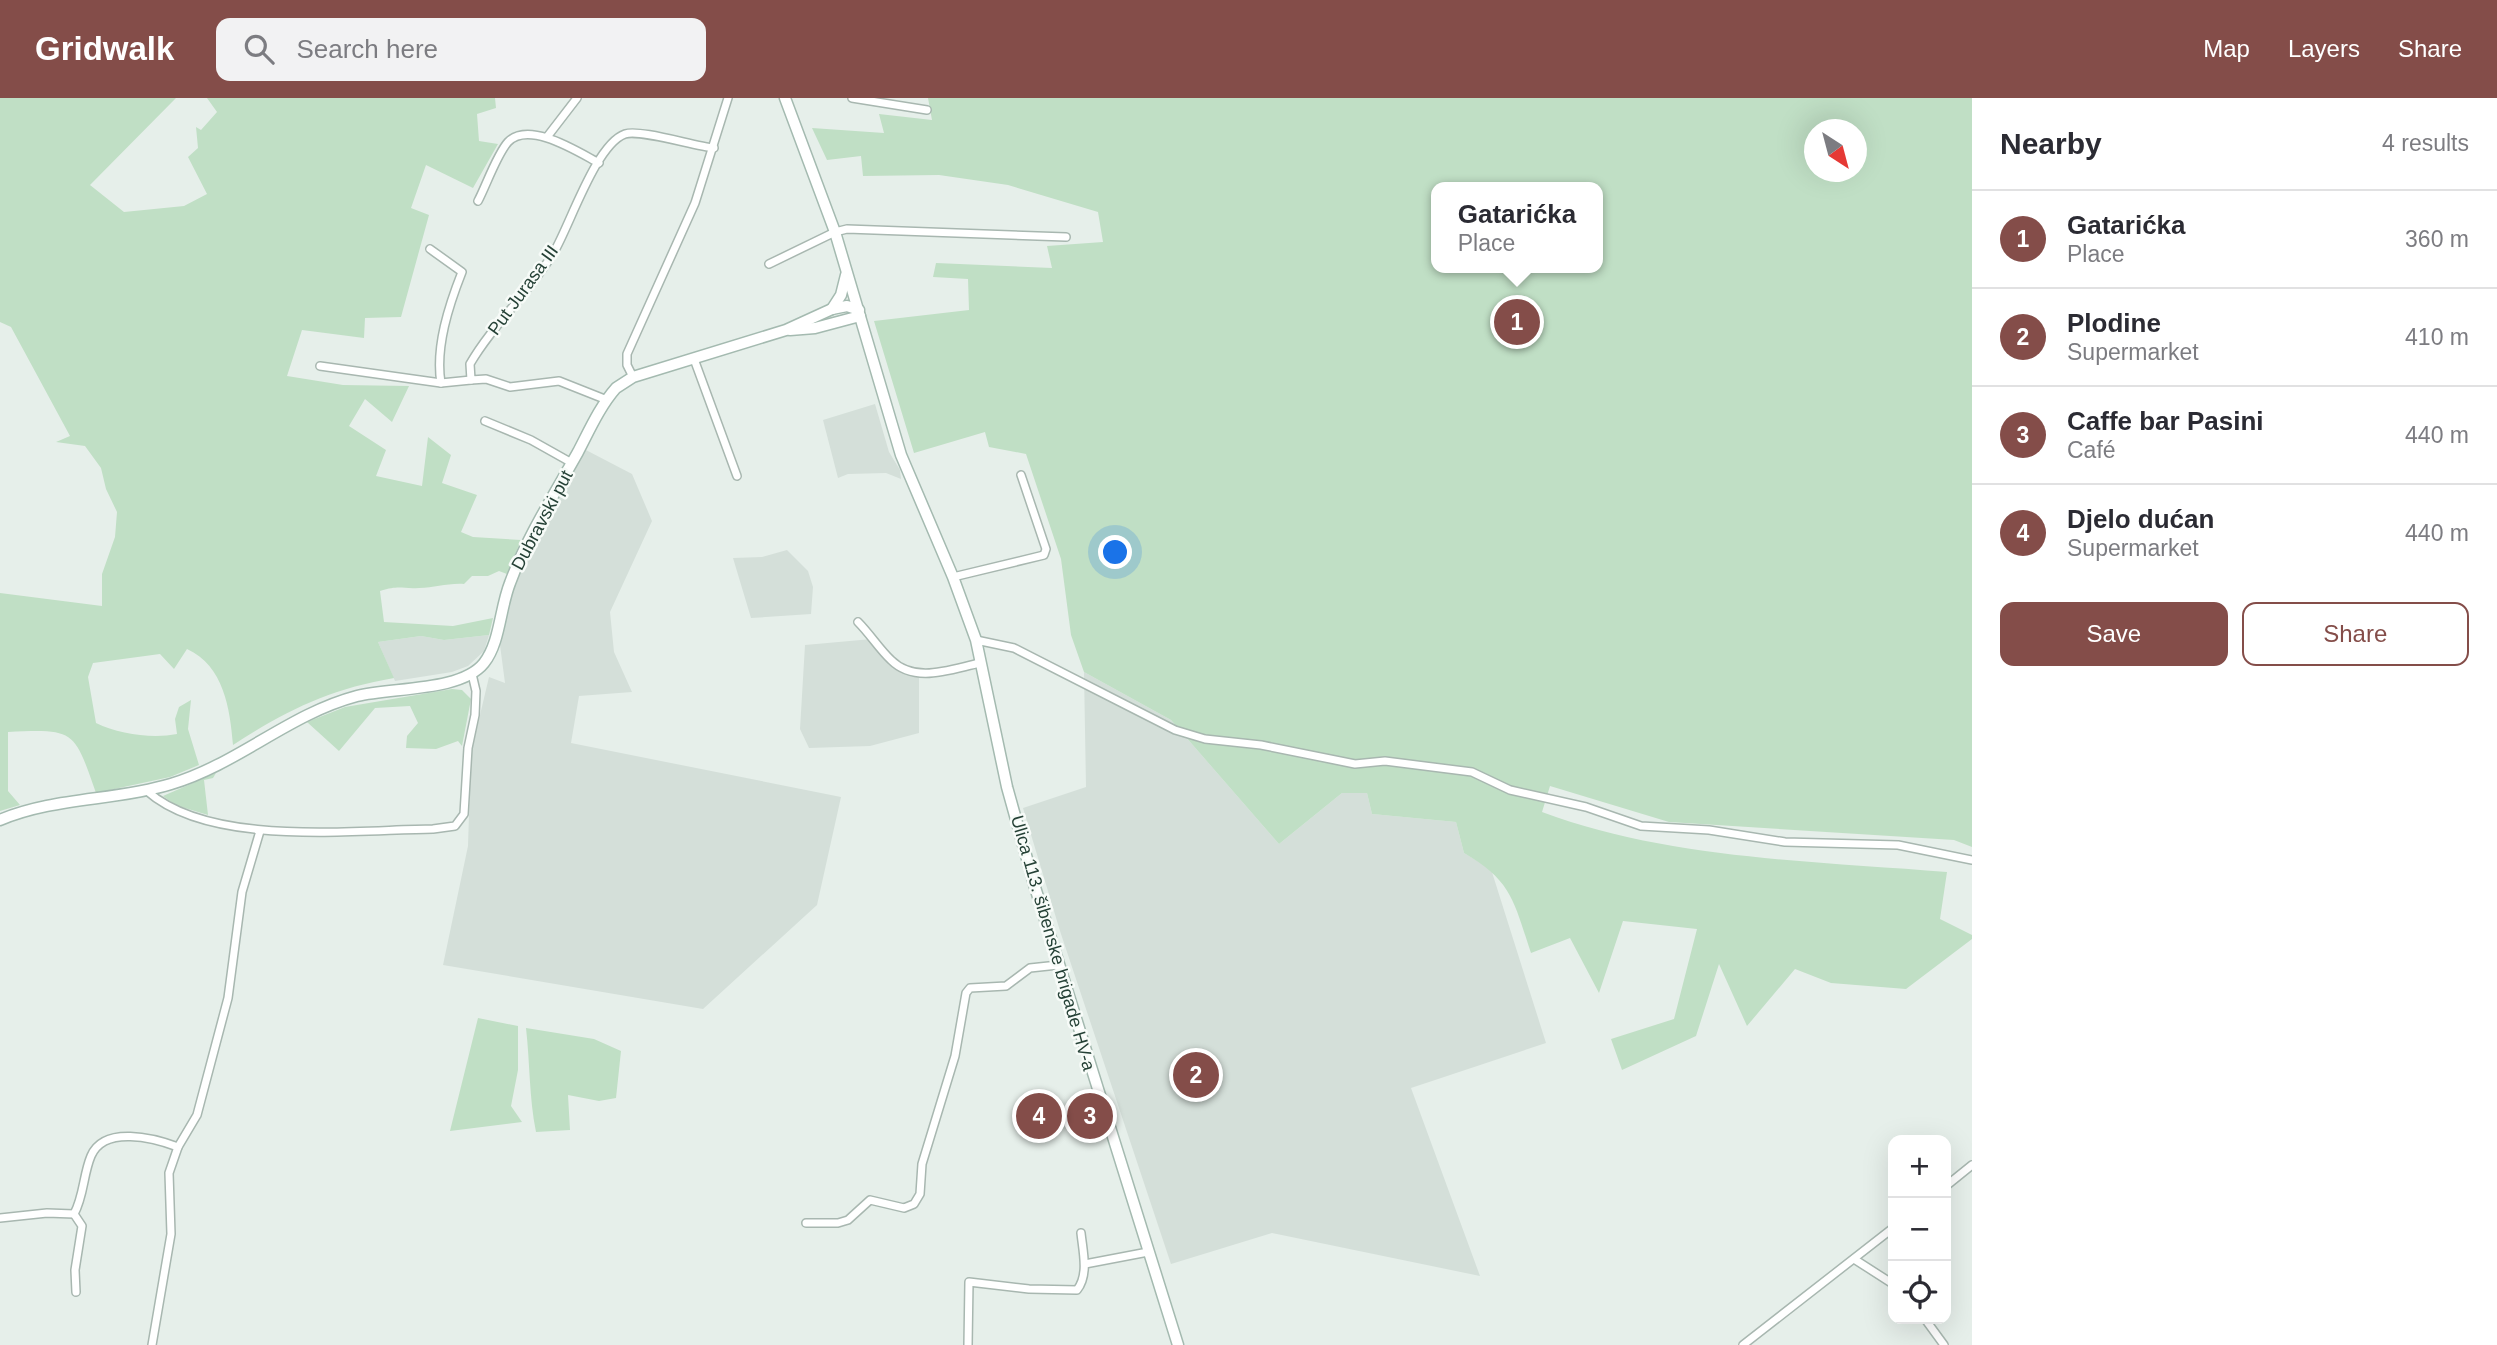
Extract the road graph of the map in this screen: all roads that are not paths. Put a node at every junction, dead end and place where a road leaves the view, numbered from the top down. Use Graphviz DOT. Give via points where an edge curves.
graph roads {
  1 [pos="577,98"];
  2 [pos="728,98"];
  3 [pos="785,98"];
  4 [pos="852,98"];
  5 [pos="927,110"];
  6 [pos="547,137"];
  7 [pos="714,148"];
  8 [pos="599,163"];
  9 [pos="478,201"];
  10 [pos="835,232"];
  11 [pos="1066,237"];
  12 [pos="430,249"];
  13 [pos="769,264"];
  14 [pos="846,267"];
  15 [pos="832,309"];
  16 [pos="860,313"];
  17 [pos="786,330"];
  18 [pos="694,359"];
  19 [pos="320,366"];
  20 [pos="633,377"];
  21 [pos="471,380"];
  22 [pos="441,383"];
  23 [pos="607,400"];
  24 [pos="485,421"];
  25 [pos="572,463"];
  26 [pos="1021,475"];
  27 [pos="737,476"];
  28 [pos="953,577"];
  29 [pos="858,622"];
  30 [pos="976,640"];
  31 [pos="980,663"];
  32 [pos="472,674"];
  33 [pos="147,791"];
  34 [pos="0,820"];
  35 [pos="260,831"];
  36 [pos="1972,860"];
  37 [pos="1058,965"];
  38 [pos="178,1147"];
  39 [pos="1972,1165"];
  40 [pos="1951,1182"];
  41 [pos="74,1214"];
  42 [pos="0,1219"];
  43 [pos="806,1223"];
  44 [pos="1888,1232"];
  45 [pos="1082,1233"];
  46 [pos="1148,1252"];
  47 [pos="1854,1259"];
  48 [pos="1084,1264"];
  49 [pos="1888,1281"];
  50 [pos="76,1292"];
  51 [pos="1929,1324"];
  52 [pos="152,1345"];
  53 [pos="968,1345"];
  54 [pos="1178,1345"];
  55 [pos="1743,1345"];
  56 [pos="1944,1345"];
  1 -- 6 [label="street"];
  2 -- 7 [label="street"];
  3 -- 10 [label="main road, Ulica 113. šibenske brigade HV-a"];
  4 -- 5 [label="street"];
  6 -- 8 [label="street"];
  6 -- 9 [label="street" via="524,134 508,141"];
  7 -- 8 [label="street, Put Jurasa III" via="628,133 617,137"];
  7 -- 20 [label="street" via="695,204 627,354"];
  8 -- 21 [label="street, Put Jurasa III" via="553,253 477,352 470,364"];
  10 -- 11 [label="street" via="864,228"];
  10 -- 13 [label="street"];
  10 -- 14 [label="main road, Ulica 113. šibenske brigade HV-a"];
  12 -- 22 [label="street" via="462,272 450,304 438,369"];
  14 -- 15 [label="main road" via="845,286"];
  14 -- 16 [label="main road, Ulica 113. šibenske brigade HV-a"];
  15 -- 16 [label="main road, Dubravski put" via="848,306"];
  15 -- 17 [label="main road, Dubravski put"];
  16 -- 17 [label="main road, Dubravski put" via="815,328"];
  16 -- 28 [label="main road, Ulica 113. šibenske brigade HV-a" via="901,455"];
  17 -- 18 [label="main road, Dubravski put"];
  18 -- 20 [label="main road, Dubravski put"];
  18 -- 27 [label="street"];
  19 -- 22 [label="street"];
  20 -- 23 [label="main road, Dubravski put"];
  21 -- 22 [label="street"];
  21 -- 23 [label="street" via="486,379 510,387 559,381"];
  23 -- 25 [label="main road, Dubravski put"];
  24 -- 25 [label="street"];
  25 -- 32 [label="main road, Dubravski put" via="519,558 500,608 493,648"];
  26 -- 28 [label="street" via="1046,549 1044,555"];
  28 -- 30 [label="main road, Ulica 113. šibenske brigade HV-a"];
  29 -- 31 [label="street" via="890,659 911,672 924,674"];
  30 -- 31 [label="main road, Ulica 113. šibenske brigade HV-a"];
  30 -- 36 [label="street" via="1014,648 1175,730 1205,739 1354,764 1385,761 1472,772 1510,790 1586,807 1641,826 1709,830 1785,842 1898,845"];
  31 -- 37 [label="main road, Ulica 113. šibenske brigade HV-a" via="1007,787"];
  32 -- 33 [label="main road" via="330,704 296,718 202,772"];
  32 -- 35 [label="street" via="475,715 464,814 456,826"];
  33 -- 34 [label="main road" via="41,807"];
  33 -- 35 [label="street" via="164,806 201,820"];
  35 -- 38 [label="street" via="242,892 228,998 197,1115"];
  37 -- 43 [label="street" via="1030,968 1006,986 977,986 966,993 955,1056 914,1204 904,1208 870,1200 848,1220"];
  37 -- 46 [label="main road, Ulica 113. šibenske brigade HV-a"];
  38 -- 41 [label="street" via="155,1139 105,1140 91,1155"];
  38 -- 52 [label="street" via="169,1173 171,1234"];
  39 -- 40 [label="street"];
  41 -- 42 [label="street"];
  41 -- 50 [label="street" via="82,1226"];
  44 -- 47 [label="street"];
  45 -- 48 [label="street"];
  46 -- 48 [label="street"];
  46 -- 54 [label="main road, Ulica 113. šibenske brigade HV-a"];
  47 -- 49 [label="street"];
  47 -- 55 [label="street"];
  48 -- 53 [label="street" via="1077,1290 969,1282"];
  51 -- 56 [label="street"];
}
